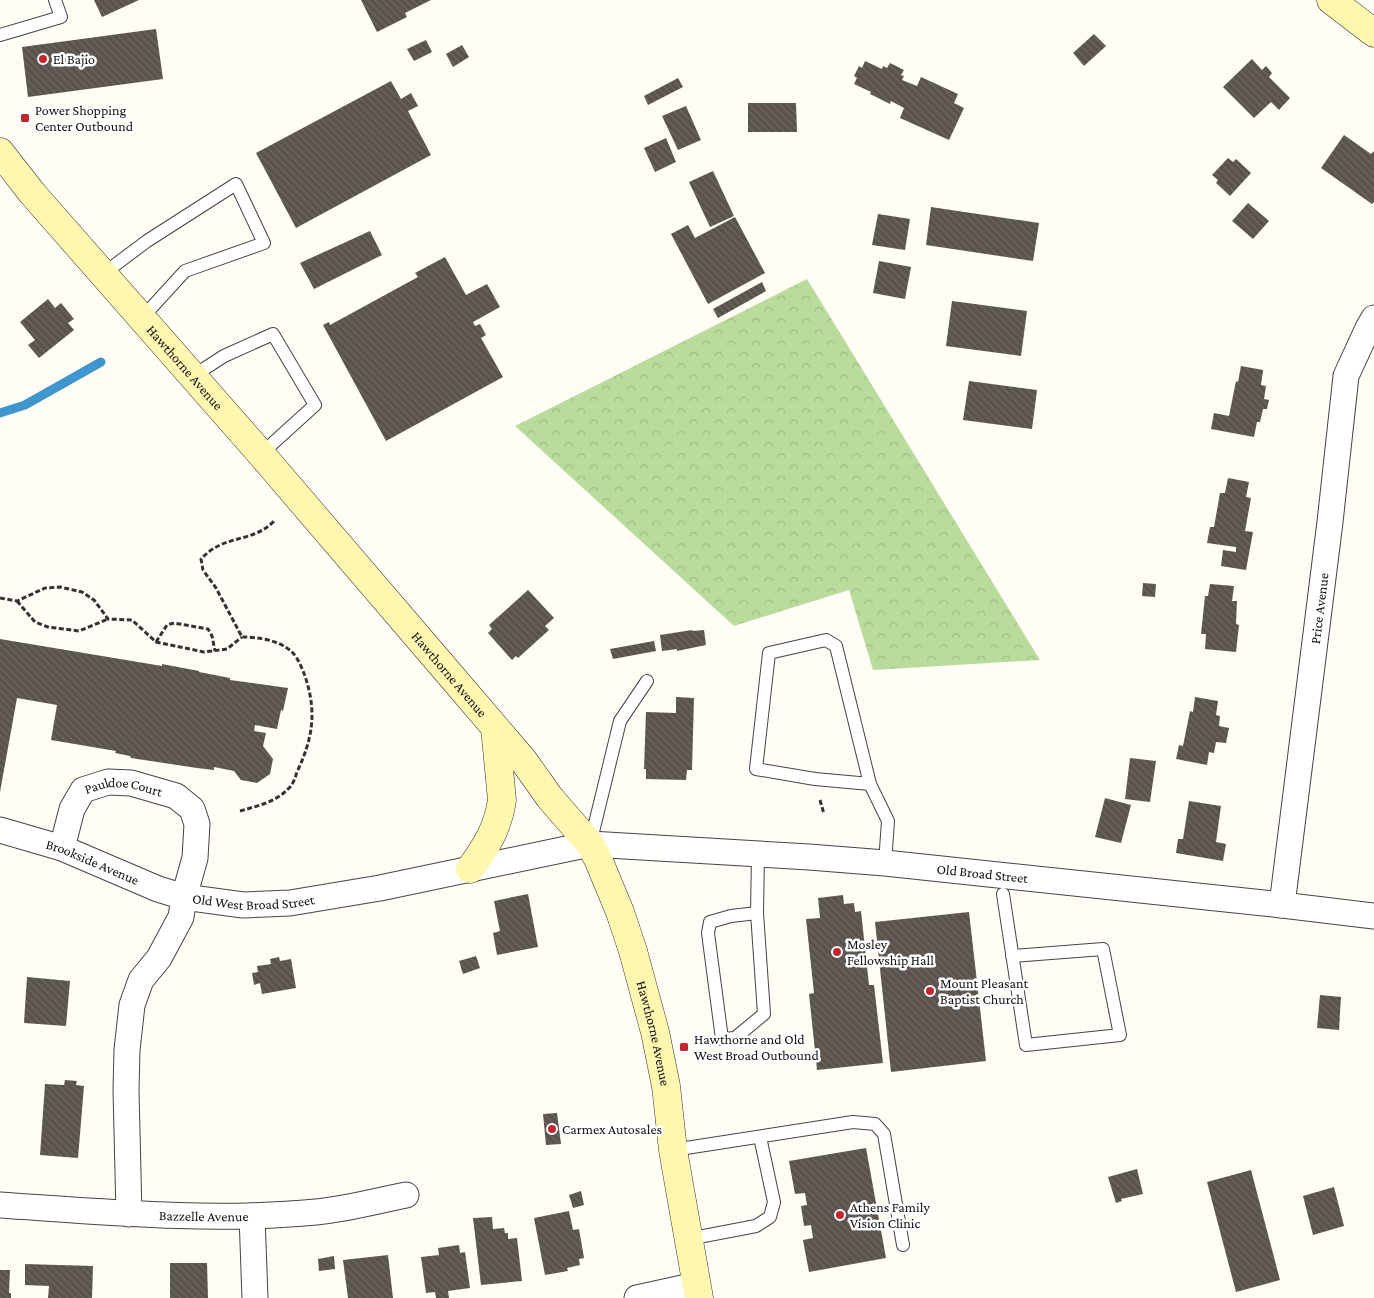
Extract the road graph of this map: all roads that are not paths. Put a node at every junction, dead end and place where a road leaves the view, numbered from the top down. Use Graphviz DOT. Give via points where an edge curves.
graph roads {
  1 [pos="55,0"];
  2 [pos="1331,0"];
  3 [pos="1374,33"];
  4 [pos="0,34"];
  5 [pos="0,152"];
  6 [pos="103,274"];
  7 [pos="142,318"];
  8 [pos="1374,318"];
  9 [pos="192,376"];
  10 [pos="261,454"];
  11 [pos="648,681"];
  12 [pos="495,728"];
  13 [pos="870,784"];
  14 [pos="0,830"];
  15 [pos="590,844"];
  16 [pos="62,848"];
  17 [pos="758,854"];
  18 [pos="885,863"];
  19 [pos="470,869"];
  20 [pos="1003,894"];
  21 [pos="184,897"];
  22 [pos="1282,905"];
  23 [pos="757,913"];
  24 [pos="1374,916"];
  25 [pos="1012,956"];
  26 [pos="760,1137"];
  27 [pos="673,1150"];
  28 [pos="406,1195"];
  29 [pos="0,1205"];
  30 [pos="128,1214"];
  31 [pos="252,1216"];
  32 [pos="688,1239"];
  33 [pos="903,1245"];
  34 [pos="697,1292"];
  35 [pos="255,1298"];
  36 [pos="637,1298"];
  1 -- 4 [label="lane" via="61,17"];
  2 -- 3 [label="main road"];
  5 -- 6 [label="main road, Hawthorne Avenue"];
  6 -- 7 [label="main road, Hawthorne Avenue"];
  6 -- 7 [label="lane" via="147,241 236,184 264,243 185,271"];
  7 -- 9 [label="main road, Hawthorne Avenue"];
  8 -- 22 [label="street, Price Avenue" via="1346,376"];
  9 -- 10 [label="main road, Hawthorne Avenue"];
  9 -- 10 [label="lane" via="224,356 272,334 315,405"];
  10 -- 12 [label="main road, Hawthorne Avenue"];
  11 -- 15 [label="lane" via="620,721"];
  12 -- 15 [label="main road, Hawthorne Avenue"];
  12 -- 19 [label="main road" via="501,807 489,842"];
  13 -- 13 [label="lane" via="836,646 826,640 769,653 756,768 815,779"];
  13 -- 18 [label="lane" via="888,821"];
  14 -- 16 [label="street, Brookside Avenue"];
  15 -- 17 [label="street, Old Broad Street"];
  15 -- 19 [label="street, Old West Broad Street"];
  15 -- 27 [label="main road, Hawthorne Avenue" via="606,877 633,952 655,1032 666,1086"];
  16 -- 21 [label="street, Brookside Avenue"];
  16 -- 21 [label="street, Pauldoe Court" via="72,808 83,790 108,782 131,783 176,796 192,809 197,824 195,858"];
  17 -- 18 [label="street, Old Broad Street"];
  17 -- 23 [label="lane"];
  18 -- 22 [label="street, Old Broad Street"];
  19 -- 21 [label="street, Old West Broad Street" via="290,903 243,905"];
  20 -- 25 [label="lane"];
  21 -- 30 [label="street, Old West Broad Street" via="181,917 159,958 141,980 132,1005 127,1060"];
  22 -- 24 [label="street, Old Broad Street"];
  23 -- 23 [label="lane" via="764,1014 735,1038 722,1039 708,933 710,922"];
  25 -- 25 [label="lane" via="1026,1045 1120,1035 1103,950"];
  26 -- 27 [label="lane"];
  26 -- 32 [label="lane" via="774,1202 770,1217 756,1226"];
  26 -- 33 [label="lane" via="853,1122 875,1124 884,1134"];
  27 -- 32 [label="main road, Hawthorne Avenue"];
  28 -- 31 [label="street, Bazzelle Avenue" via="340,1209"];
  29 -- 30 [label="street, Bazzelle Avenue"];
  30 -- 31 [label="street, Bazzelle Avenue"];
  31 -- 35 [label="street"];
  32 -- 34 [label="main road, Hawthorne Avenue"];
  34 -- 36 [label="street"];
}
